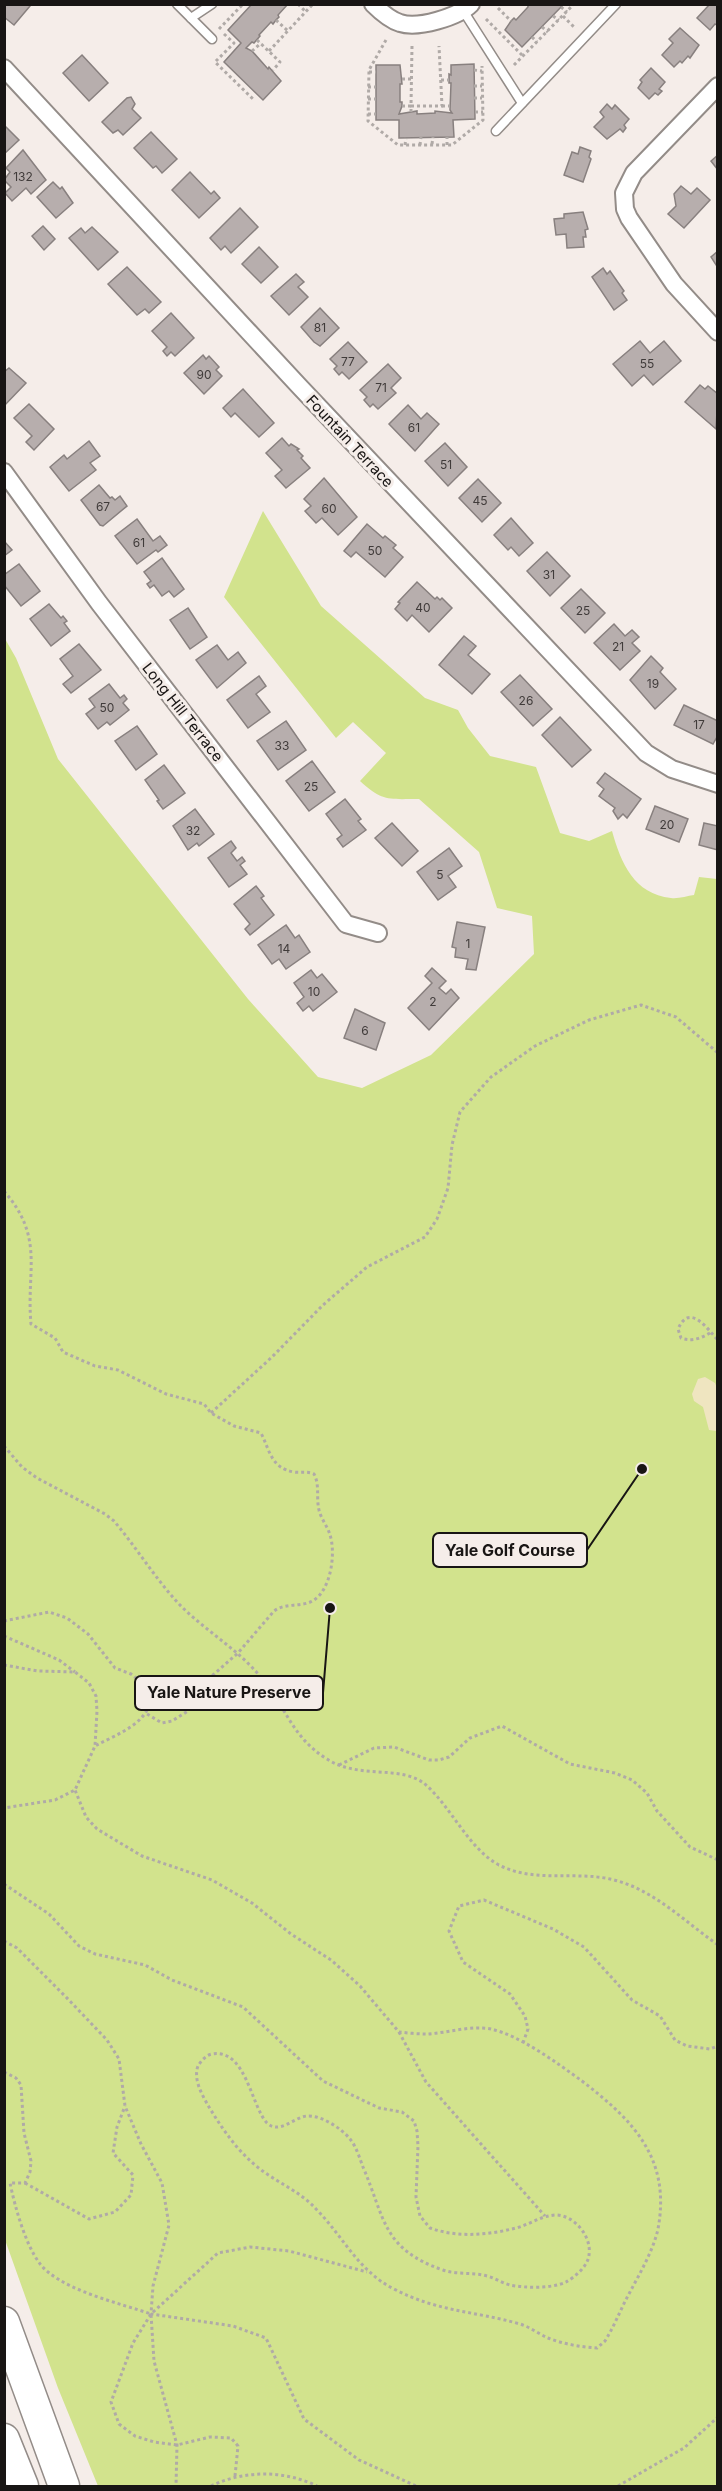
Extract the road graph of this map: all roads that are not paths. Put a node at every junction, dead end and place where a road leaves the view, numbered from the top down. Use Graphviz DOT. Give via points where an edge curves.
graph roads {
  1 [pos="177,4"];
  2 [pos="212,4"];
  3 [pos="373,4"];
  4 [pos="616,4"];
  5 [pos="467,8"];
  6 [pos="191,18"];
  7 [pos="212,39"];
  8 [pos="4,68"];
  9 [pos="717,86"];
  10 [pos="522,103"];
  11 [pos="496,131"];
  12 [pos="717,332"];
  13 [pos="4,472"];
  14 [pos="717,784"];
  15 [pos="378,933"];
  16 [pos="4,2322"];
  17 [pos="4,2439"];
  18 [pos="23,2487"];
  19 [pos="64,2487"];
  1 -- 6 [label="lane"];
  2 -- 6 [label="lane"];
  3 -- 5 [label="street" via="400,24 428,23"];
  4 -- 10 [label="lane"];
  5 -- 10 [label="lane"];
  6 -- 7 [label="lane"];
  8 -- 14 [label="street, Fountain Terrace" via="641,747 672,769"];
  9 -- 12 [label="street" via="634,173 626,186 624,201 629,218 674,284"];
  10 -- 11 [label="lane"];
  13 -- 15 [label="street, Long Hill Terrace" via="99,603 346,924"];
  16 -- 19 [label="highway"];
  17 -- 18 [label="highway"];
}
